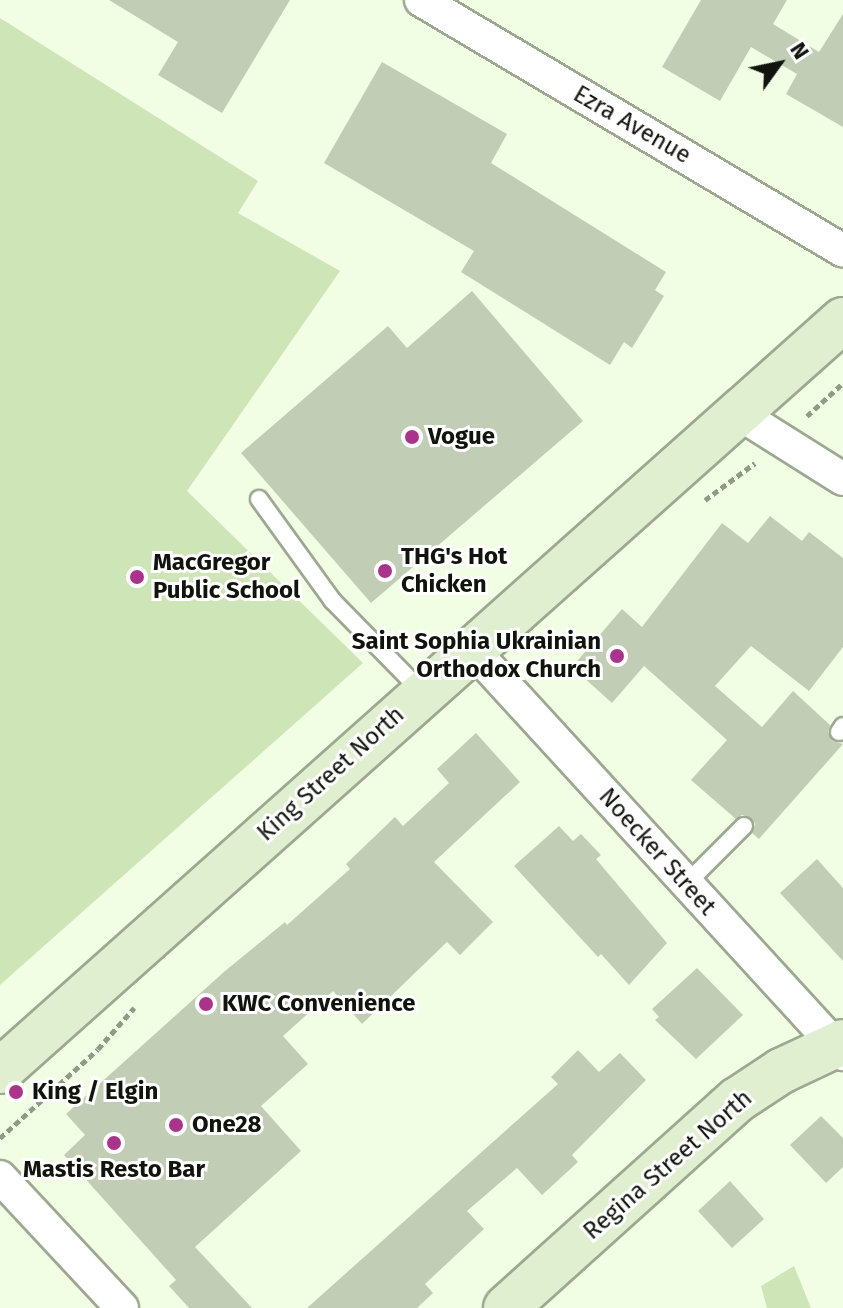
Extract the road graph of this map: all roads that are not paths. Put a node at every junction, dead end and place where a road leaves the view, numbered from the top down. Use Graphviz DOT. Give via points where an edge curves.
graph roads {
  1 [pos="421,0"];
  2 [pos="843,251"];
  3 [pos="843,320"];
  4 [pos="738,413"];
  5 [pos="843,479"];
  6 [pos="259,499"];
  7 [pos="471,648"];
  8 [pos="422,692"];
  9 [pos="744,826"];
  10 [pos="686,884"];
  11 [pos="840,1047"];
  12 [pos="0,1071"];
  13 [pos="0,1177"];
  14 [pos="122,1308"];
  15 [pos="506,1308"];
  1 -- 2 [label="street, Ezra Avenue"];
  3 -- 4 [label="main road, King Street North"];
  4 -- 5 [label="street"];
  4 -- 7 [label="main road, King Street North"];
  6 -- 8 [label="lane" via="332,600"];
  7 -- 8 [label="main road, King Street North"];
  7 -- 10 [label="street, Noecker Street"];
  8 -- 12 [label="main road, King Street North"];
  9 -- 10 [label="lane"];
  10 -- 11 [label="street, Noecker Street"];
  11 -- 15 [label="main road, Regina Street North" via="781,1071 737,1100"];
  13 -- 14 [label="street"];
}
